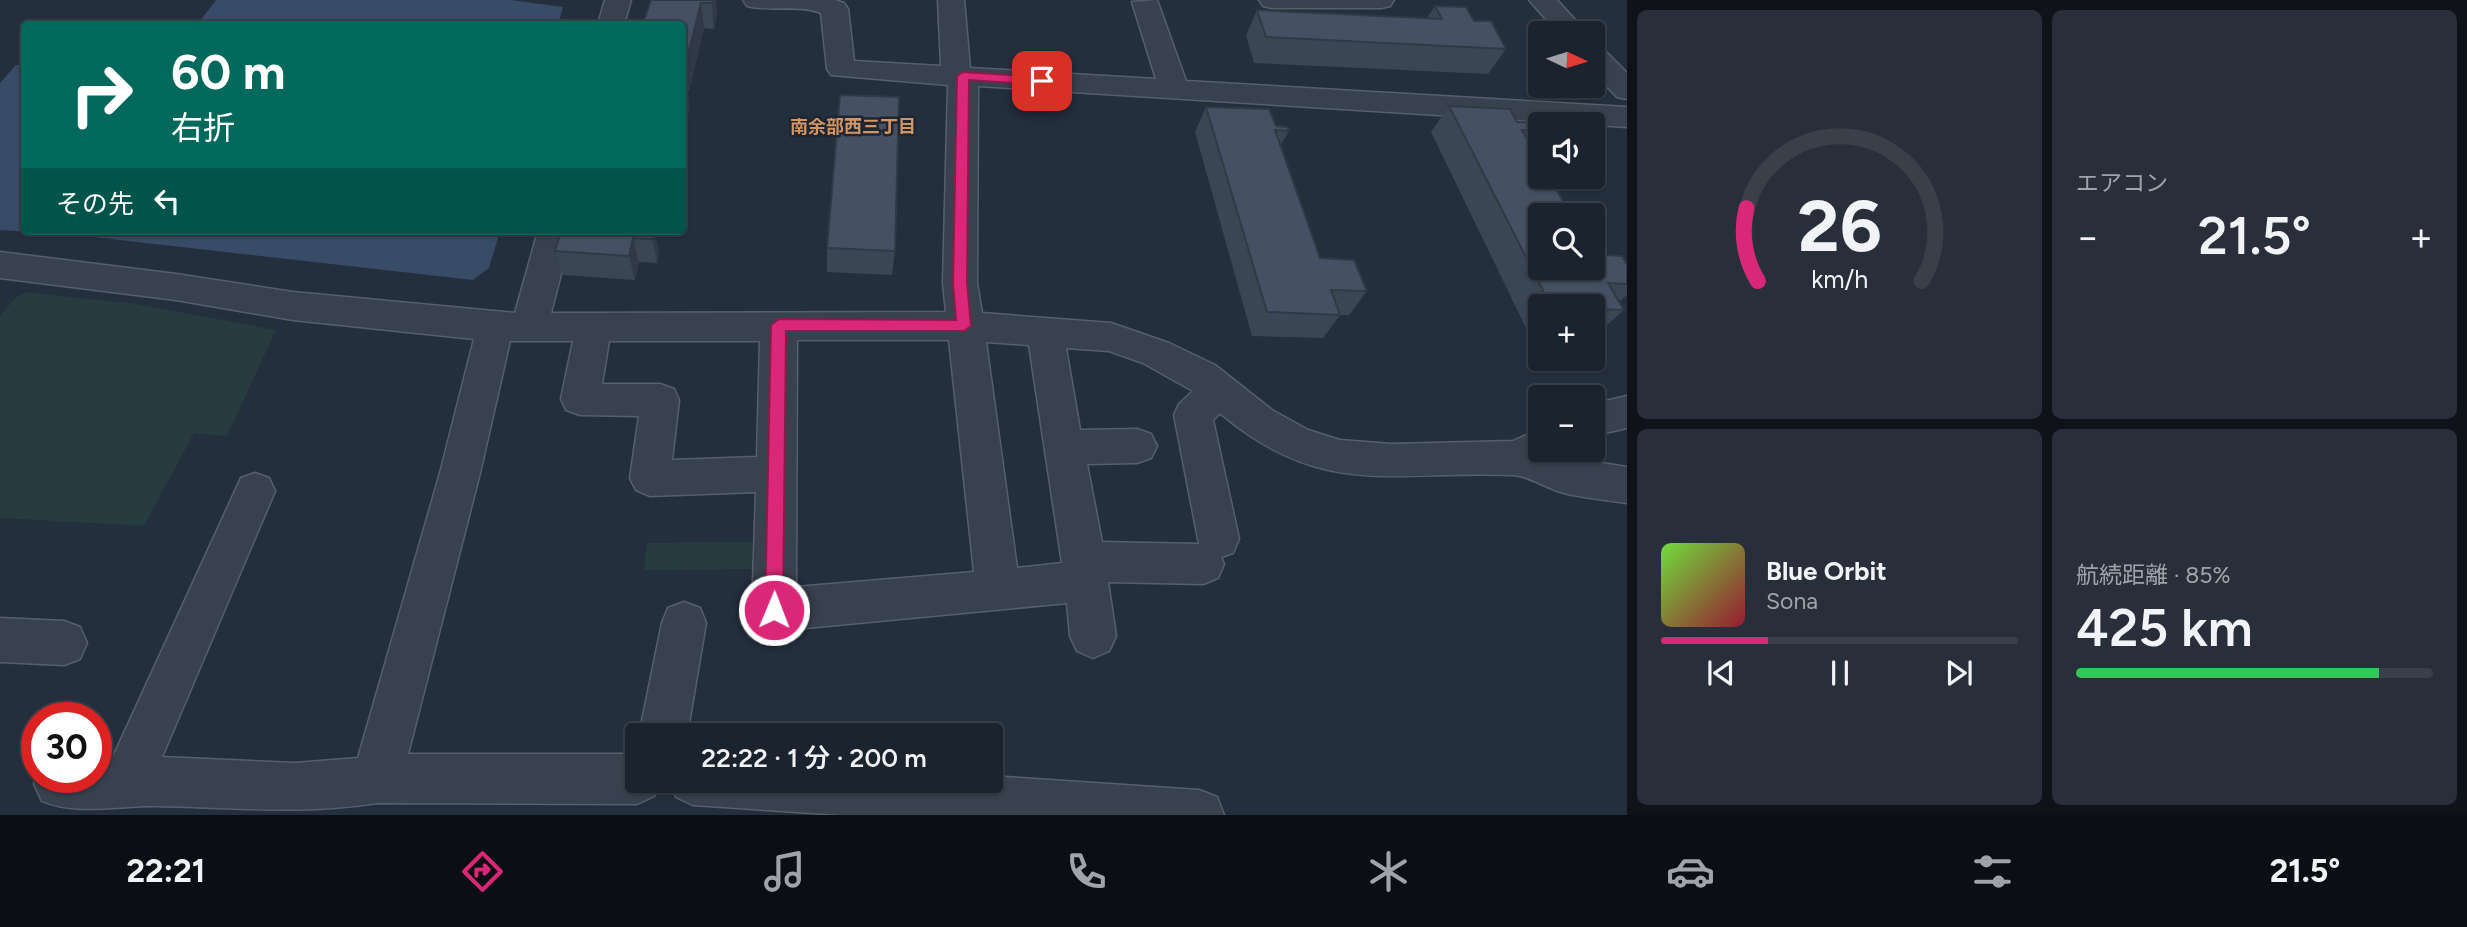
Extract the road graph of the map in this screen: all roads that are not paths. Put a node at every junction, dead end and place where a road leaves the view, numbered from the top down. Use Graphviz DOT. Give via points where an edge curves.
graph roads {
  1 [pos="618,0"];
  2 [pos="756,0"];
  3 [pos="951,0"];
  4 [pos="1272,0"];
  5 [pos="1381,0"];
  6 [pos="1542,0"];
  7 [pos="1145,2"];
  8 [pos="612,21"];
  9 [pos="1562,21"];
  10 [pos="1605,67"];
  11 [pos="960,76"];
  12 [pos="1174,89"];
  13 [pos="1627,90"];
  14 [pos="1627,117"];
  15 [pos="553,235"];
  16 [pos="1,267"];
  17 [pos="779,325"];
  18 [pos="512,326"];
  19 [pos="594,326"];
  20 [pos="964,326"];
  21 [pos="1045,332"];
  22 [pos="1219,390"];
  23 [pos="1627,412"];
  24 [pos="1605,417"];
  25 [pos="1137,446"];
  26 [pos="1063,447"];
  27 [pos="1528,452"];
  28 [pos="1544,462"];
  29 [pos="777,474"];
  30 [pos="1627,485"];
  31 [pos="255,491"];
  32 [pos="1086,571"];
  33 [pos="998,591"];
  34 [pos="684,623"];
  35 [pos="1093,636"];
  36 [pos="64,643"];
  37 [pos="3,646"];
  38 [pos="665,723"];
  39 [pos="377,778"];
  40 [pos="625,779"];
  41 [pos="128,780"];
  42 [pos="112,781"];
  43 [pos="868,793"];
  44 [pos="275,801"];
  45 [pos="1095,812"];
  46 [pos="1199,815"];
  1 -- 8 [label="street"];
  2 -- 11 [label="street" via="810,0 834,9 841,69"];
  3 -- 11 [label="street"];
  4 -- 5 [label="street"];
  6 -- 9 [label="street"];
  7 -- 12 [label="street"];
  10 -- 13 [label="street"];
  11 -- 12 [label="street"];
  11 -- 20 [label="street"];
  12 -- 14 [label="street"];
  15 -- 18 [label="street"];
  16 -- 18 [label="street" via="293,306"];
  17 -- 19 [label="street"];
  17 -- 20 [label="street"];
  17 -- 29 [label="street"];
  18 -- 19 [label="street"];
  18 -- 39 [label="street" via="460,473"];
  19 -- 29 [label="street" via="580,399 660,400 650,478"];
  20 -- 21 [label="street"];
  20 -- 33 [label="street"];
  21 -- 22 [label="street" via="1111,337 1156,353"];
  21 -- 26 [label="street"];
  22 -- 27 [label="street" via="1287,439 1340,457 1391,461"];
  22 -- 32 [label="street" via="1193,415 1210,552"];
  23 -- 24 [label="street"];
  25 -- 26 [label="street"];
  26 -- 32 [label="street"];
  28 -- 30 [label="street" via="1563,475"];
  29 -- 33 [label="street" via="774,610"];
  31 -- 41 [label="street"];
  32 -- 33 [label="street"];
  32 -- 35 [label="street"];
  34 -- 38 [label="street"];
  36 -- 37 [label="street"];
  39 -- 40 [label="street"];
  39 -- 44 [label="street"];
  41 -- 42 [label="street"];
  41 -- 44 [label="street"];
  43 -- 45 [label="street"];
  45 -- 46 [label="street"];
}
